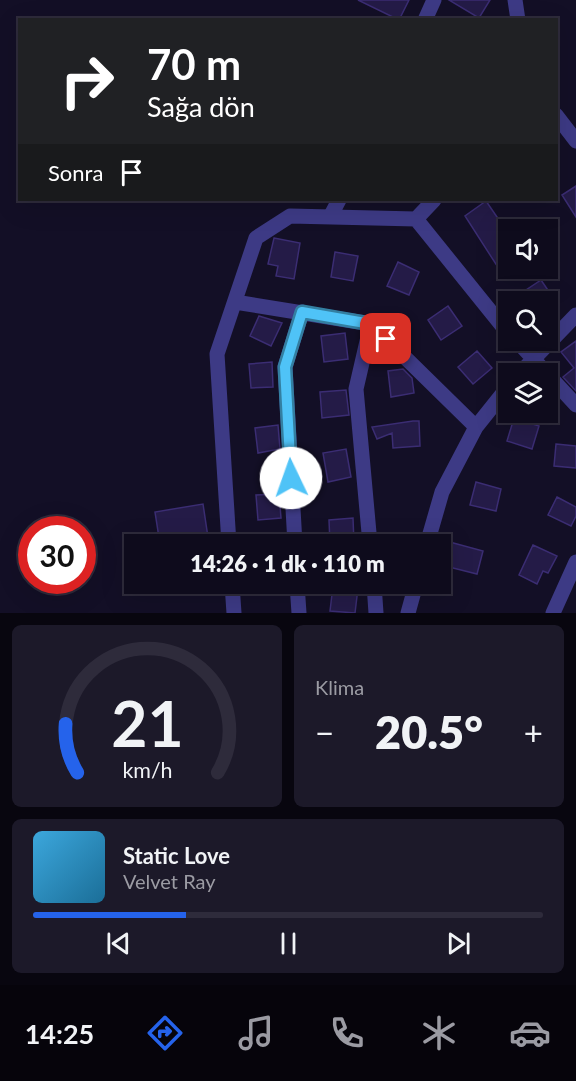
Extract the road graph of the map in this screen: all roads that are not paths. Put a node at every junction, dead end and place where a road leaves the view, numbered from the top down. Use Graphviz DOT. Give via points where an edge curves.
graph roads {
  1 [pos="434,0"];
  2 [pos="515,0"];
  3 [pos="426,18"];
  4 [pos="518,18"];
  5 [pos="558,118"];
  6 [pos="576,141"];
  7 [pos="338,201"];
  8 [pos="433,201"];
  9 [pos="330,217"];
  10 [pos="416,219"];
  11 [pos="235,302"];
  12 [pos="302,312"];
  13 [pos="576,315"];
  14 [pos="498,321"];
  15 [pos="371,324"];
  16 [pos="526,351"];
  17 [pos="532,357"];
  18 [pos="527,363"];
  19 [pos="498,400"];
  20 [pos="576,405"];
  21 [pos="476,427"];
  22 [pos="229,534"];
  23 [pos="294,534"];
  24 [pos="369,534"];
  25 [pos="430,534"];
  26 [pos="576,562"];
  27 [pos="233,594"];
  28 [pos="297,594"];
  29 [pos="375,594"];
  30 [pos="413,594"];
  31 [pos="234,613"];
  32 [pos="298,613"];
  33 [pos="376,613"];
  34 [pos="408,613"];
  35 [pos="553,613"];
  1 -- 3 [label="street"];
  2 -- 4 [label="street"];
  5 -- 6 [label="street"];
  7 -- 9 [label="street"];
  8 -- 10 [label="street"];
  9 -- 10 [label="street"];
  9 -- 11 [label="street" via="291,216 256,238"];
  10 -- 14 [label="street"];
  11 -- 12 [label="street"];
  11 -- 22 [label="street" via="217,354"];
  12 -- 15 [label="street"];
  12 -- 23 [label="street" via="285,367"];
  13 -- 17 [label="street"];
  15 -- 21 [label="street"];
  15 -- 24 [label="street" via="356,389"];
  16 -- 17 [label="street"];
  17 -- 18 [label="street"];
  17 -- 20 [label="street"];
  19 -- 21 [label="street"];
  21 -- 25 [label="street" via="442,492"];
  26 -- 35 [label="street"];
  27 -- 31 [label="street"];
  28 -- 32 [label="street"];
  29 -- 33 [label="street"];
  30 -- 34 [label="street"];
}
